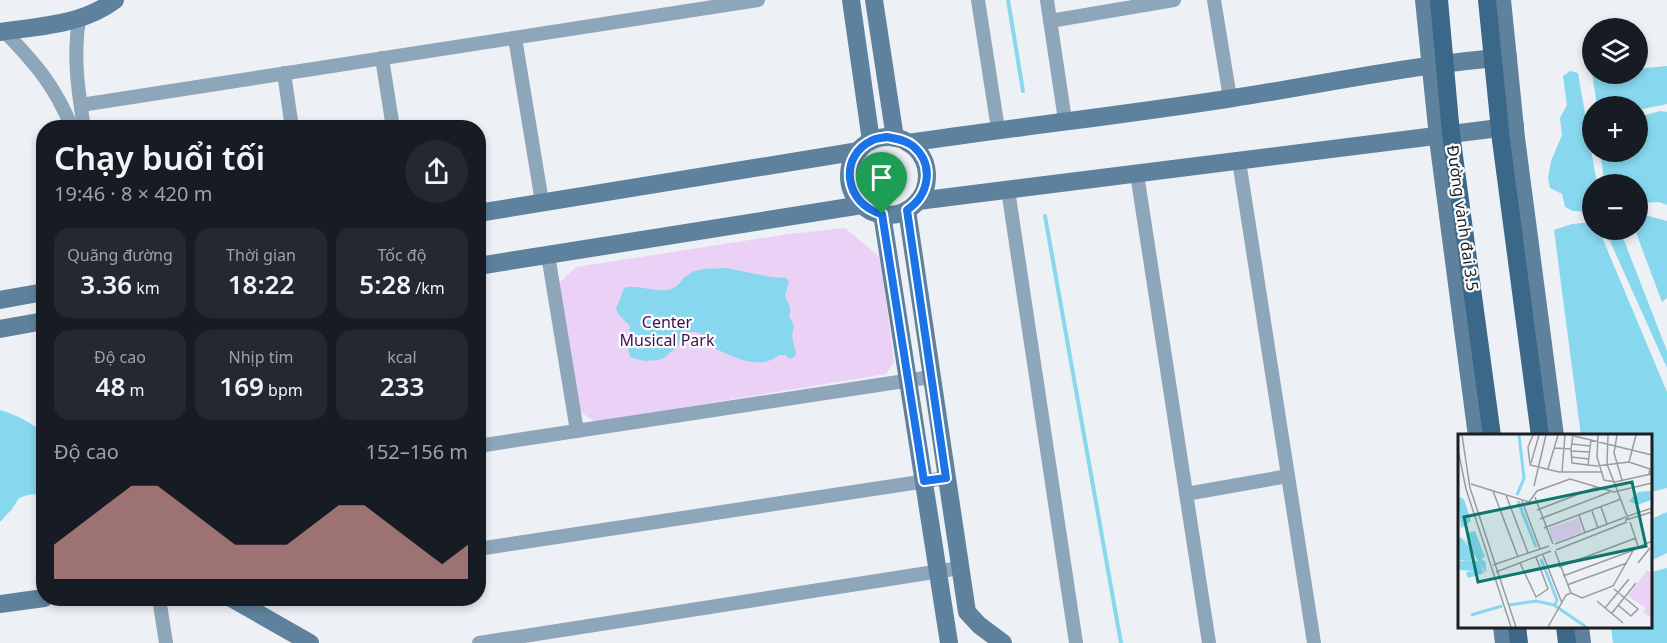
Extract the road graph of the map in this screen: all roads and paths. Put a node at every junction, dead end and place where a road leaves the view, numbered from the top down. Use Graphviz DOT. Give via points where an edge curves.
graph roads {
  1 [pos="115,0"];
  2 [pos="758,0"];
  3 [pos="851,0"];
  4 [pos="874,0"];
  5 [pos="978,0"];
  6 [pos="1047,0"];
  7 [pos="1174,0"];
  8 [pos="1214,0"];
  9 [pos="1424,0"];
  10 [pos="1439,0"];
  11 [pos="1487,0"];
  12 [pos="1502,0"];
  13 [pos="79,19"];
  14 [pos="1050,21"];
  15 [pos="2,32"];
  16 [pos="514,38"];
  17 [pos="382,58"];
  18 [pos="1500,58"];
  19 [pos="1437,65"];
  20 [pos="284,73"];
  21 [pos="1230,98"];
  22 [pos="81,105"];
  23 [pos="68,120"];
  24 [pos="83,120"];
  25 [pos="291,120"];
  26 [pos="392,120"];
  27 [pos="1065,120"];
  28 [pos="1507,127"];
  29 [pos="998,129"];
  30 [pos="1444,135"];
  31 [pos="901,141"];
  32 [pos="865,146"];
  33 [pos="1239,161"];
  34 [pos="1137,174"];
  35 [pos="1008,190"];
  36 [pos="542,202"];
  37 [pos="862,205"];
  38 [pos="913,206"];
  39 [pos="486,212"];
  40 [pos="882,214"];
  41 [pos="548,255"];
  42 [pos="486,265"];
  43 [pos="36,293"];
  44 [pos="0,300"];
  45 [pos="36,322"];
  46 [pos="0,329"];
  47 [pos="932,377"];
  48 [pos="909,380"];
  49 [pos="577,431"];
  50 [pos="1477,434"];
  51 [pos="1492,434"];
  52 [pos="1540,434"];
  53 [pos="1556,434"];
  54 [pos="486,445"];
  55 [pos="1288,476"];
  56 [pos="946,478"];
  57 [pos="924,481"];
  58 [pos="1186,494"];
  59 [pos="486,548"];
  60 [pos="960,568"];
  61 [pos="939,572"];
  62 [pos="36,599"];
  63 [pos="0,604"];
  64 [pos="160,606"];
  65 [pos="246,606"];
  66 [pos="1502,628"];
  67 [pos="1517,628"];
  68 [pos="1565,628"];
  69 [pos="1580,628"];
  70 [pos="166,643"];
  71 [pos="309,643"];
  72 [pos="479,643"];
  73 [pos="949,643"];
  74 [pos="1003,643"];
  75 [pos="1076,643"];
  76 [pos="1209,643"];
  77 [pos="1314,643"];
  78 [pos="1504,643"];
  79 [pos="1519,643"];
  80 [pos="1567,643"];
  81 [pos="1582,643"];
  1 -- 13 [label="street"];
  2 -- 16 [label="street"];
  3 -- 32 [label="street"];
  4 -- 31 [label="street"];
  5 -- 29 [label="street"];
  6 -- 14 [label="street"];
  7 -- 14 [label="street"];
  8 -- 21 [label="street"];
  9 -- 19 [label="street, Đường vành đai 3.5"];
  10 -- 19 [label="main road, Đường vành đai 3.5"];
  11 -- 18 [label="main road"];
  12 -- 18 [label="street"];
  13 -- 15 [label="street"];
  13 -- 22 [label="street" via="75,56"];
  14 -- 27 [label="street"];
  15 -- 23 [label="street" via="29,57 51,86"];
  16 -- 17 [label="street"];
  16 -- 36 [label="street"];
  17 -- 20 [label="street"];
  17 -- 26 [label="street"];
  18 -- 19 [label="street"];
  18 -- 28 [label="main road"];
  19 -- 21 [label="street"];
  19 -- 30 [label="main road, Đường vành đai 3.5"];
  20 -- 22 [label="street"];
  20 -- 25 [label="street"];
  21 -- 27 [label="street"];
  22 -- 24 [label="street"];
  27 -- 29 [label="street"];
  28 -- 30 [label="street"];
  28 -- 52 [label="main road"];
  28 -- 53 [label="street"];
  29 -- 31 [label="street"];
  30 -- 33 [label="street"];
  30 -- 50 [label="street, Đường vành đai 3.5"];
  30 -- 51 [label="main road, Đường vành đai 3.5"];
  31 -- 32 [label="street" via="887,137"];
  31 -- 38 [label="street" via="912,145 926,166 925,190"];
  32 -- 36 [label="street"];
  32 -- 37 [label="street" via="854,157 850,169 854,195"];
  33 -- 34 [label="street"];
  33 -- 55 [label="street"];
  34 -- 35 [label="street"];
  34 -- 58 [label="street"];
  35 -- 38 [label="street"];
  35 -- 75 [label="street"];
  36 -- 39 [label="street"];
  37 -- 40 [label="street"];
  37 -- 41 [label="street"];
  38 -- 40 [label="street" via="897,214"];
  38 -- 47 [label="street"];
  40 -- 48 [label="street"];
  41 -- 42 [label="street"];
  41 -- 49 [label="street"];
  43 -- 44 [label="street"];
  45 -- 46 [label="street"];
  47 -- 48 [label="street"];
  47 -- 56 [label="street"];
  48 -- 49 [label="street"];
  48 -- 57 [label="street"];
  49 -- 54 [label="street"];
  55 -- 58 [label="street"];
  55 -- 77 [label="street"];
  56 -- 57 [label="street"];
  56 -- 60 [label="street"];
  57 -- 59 [label="street"];
  57 -- 61 [label="street"];
  58 -- 76 [label="street"];
  60 -- 61 [label="street"];
  60 -- 74 [label="street" via="967,612"];
  61 -- 72 [label="street"];
  61 -- 73 [label="street"];
  62 -- 63 [label="street"];
  64 -- 70 [label="street"];
  65 -- 71 [label="street"];
  66 -- 78 [label="street"];
  67 -- 79 [label="main road"];
  68 -- 80 [label="main road"];
  69 -- 81 [label="street"];
}
